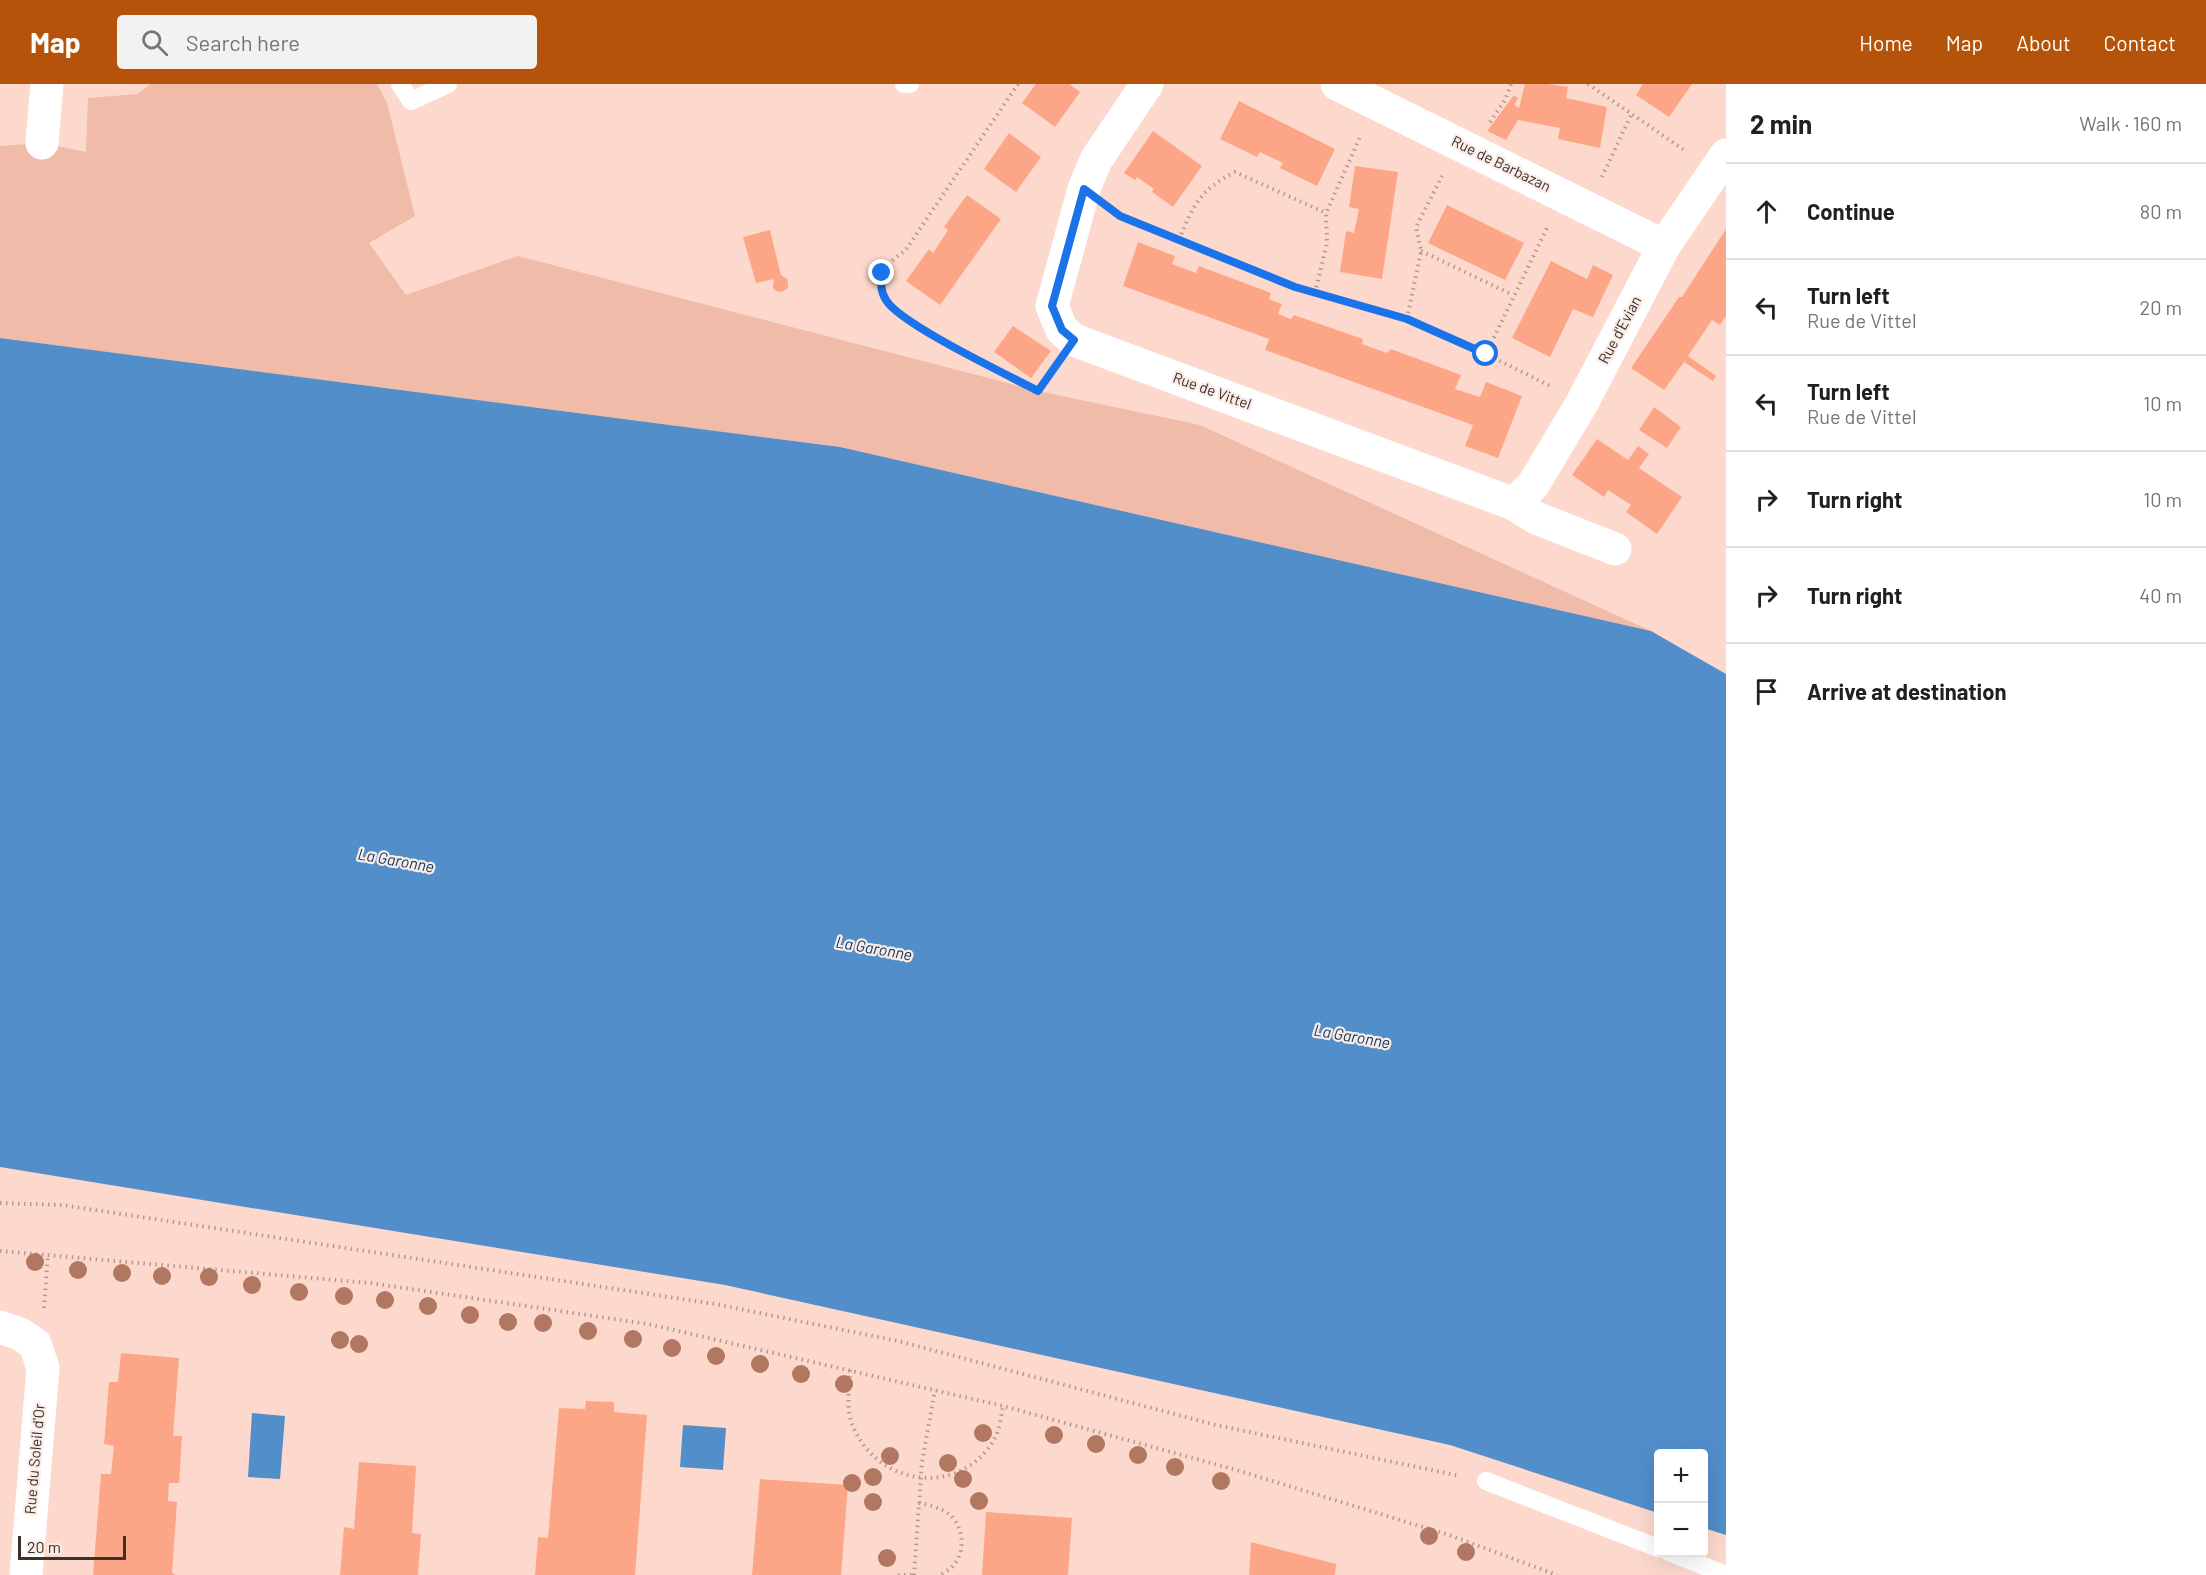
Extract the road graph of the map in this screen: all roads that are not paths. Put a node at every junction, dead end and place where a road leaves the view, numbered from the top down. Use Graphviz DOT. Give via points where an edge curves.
graph roads {
  1 [pos="47,84"];
  2 [pos="400,84"];
  3 [pos="448,84"];
  4 [pos="904,84"];
  5 [pos="910,84"];
  6 [pos="1147,84"];
  7 [pos="1336,84"];
  8 [pos="42,143"];
  9 [pos="1720,163"];
  10 [pos="1664,246"];
  11 [pos="1514,504"];
  12 [pos="1615,549"];
  13 [pos="0,1327"];
  14 [pos="1486,1481"];
  15 [pos="1654,1546"];
  16 [pos="1681,1557"];
  17 [pos="26,1575"];
  18 [pos="1726,1575"];
  1 -- 8 [label="street"];
  2 -- 3 [label="lane" via="411,101"];
  4 -- 5 [label="lane"];
  6 -- 11 [label="street, Rue de Vittel" via="1096,160 1084,189 1052,306 1062,330 1074,340"];
  7 -- 10 [label="street, Rue de Barbazan"];
  9 -- 10 [label="street, Rue d'Evian"];
  10 -- 11 [label="street, Rue d'Evian" via="1582,403 1533,485"];
  11 -- 12 [label="street, Rue de Vittel" via="1536,518"];
  13 -- 17 [label="street, Rue du Soleil d'Or" via="20,1334 39,1329 43,1368"];
  14 -- 15 [label="lane"];
  16 -- 18 [label="lane"];
}
